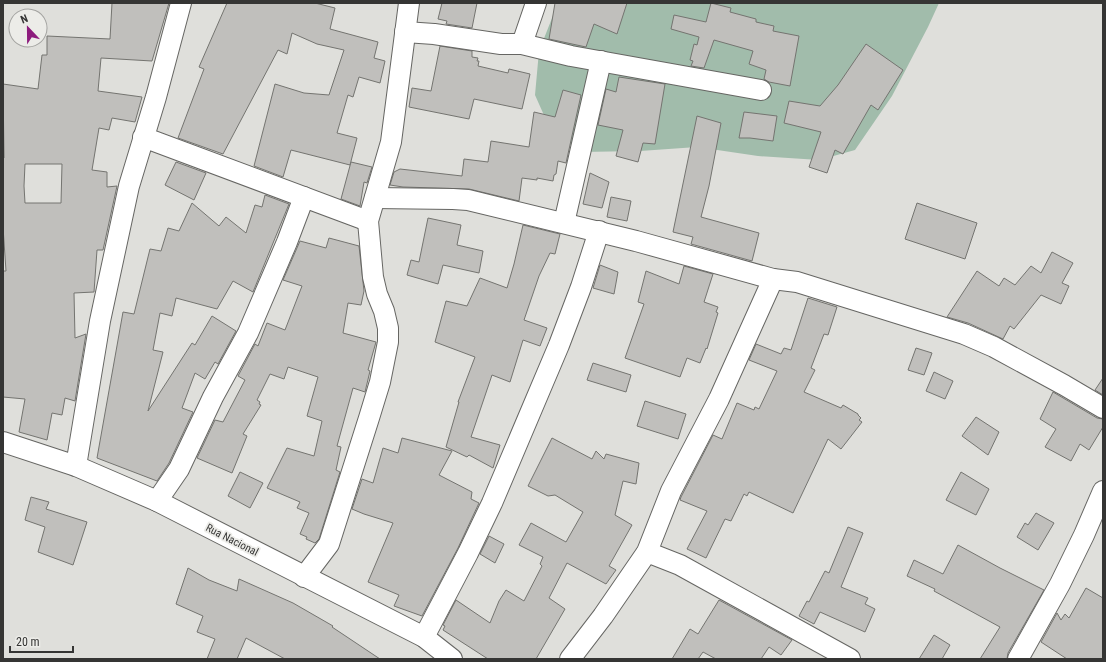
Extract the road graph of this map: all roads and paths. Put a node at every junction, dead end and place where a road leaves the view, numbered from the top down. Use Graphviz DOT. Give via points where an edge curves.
graph roads {
  1 [pos="181,3"];
  2 [pos="409,3"];
  3 [pos="536,3"];
  4 [pos="405,32"];
  5 [pos="522,44"];
  6 [pos="601,61"];
  7 [pos="761,90"];
  8 [pos="143,137"];
  9 [pos="304,197"];
  10 [pos="375,198"];
  11 [pos="368,221"];
  12 [pos="564,223"];
  13 [pos="599,232"];
  14 [pos="773,279"];
  15 [pos="1103,408"];
  16 [pos="3,442"];
  17 [pos="76,466"];
  18 [pos="1103,491"];
  19 [pos="157,501"];
  20 [pos="647,552"];
  21 [pos="304,577"];
  22 [pos="424,637"];
  23 [pos="452,659"];
  24 [pos="570,659"];
  25 [pos="850,659"];
  26 [pos="1018,659"];
  1 -- 8 [label="street"];
  2 -- 4 [label="street"];
  3 -- 5 [label="street"];
  4 -- 5 [label="street" via="501,44"];
  4 -- 10 [label="street" via="391,142"];
  5 -- 6 [label="street"];
  6 -- 7 [label="street"];
  6 -- 12 [label="street"];
  8 -- 9 [label="street"];
  8 -- 17 [label="street" via="100,321"];
  9 -- 11 [label="street"];
  9 -- 19 [label="street" via="248,333 179,469"];
  10 -- 11 [label="street"];
  10 -- 12 [label="street" via="468,200"];
  11 -- 21 [label="street" via="373,277 388,328 388,342 380,382 329,544"];
  12 -- 13 [label="street"];
  13 -- 14 [label="street"];
  13 -- 22 [label="street" via="559,345 492,503"];
  14 -- 15 [label="street" via="797,282 964,334 994,347"];
  14 -- 20 [label="street" via="719,399 671,491"];
  16 -- 17 [label="street, Rua Nacional"];
  17 -- 19 [label="street, Rua Nacional"];
  18 -- 26 [label="street" via="1060,584"];
  19 -- 21 [label="street, Rua Nacional"];
  20 -- 24 [label="street" via="604,616"];
  20 -- 25 [label="street" via="680,565"];
  21 -- 22 [label="street, Rua Nacional"];
  22 -- 23 [label="street, Rua Nacional"];
}
